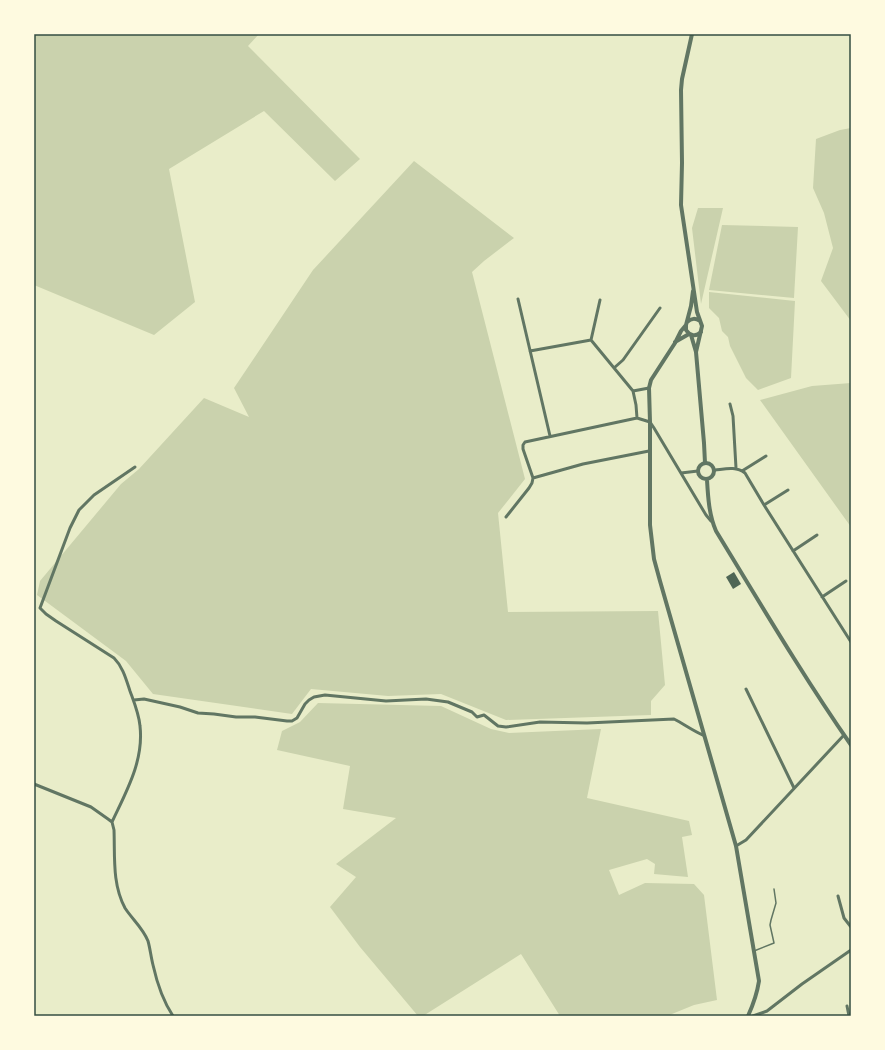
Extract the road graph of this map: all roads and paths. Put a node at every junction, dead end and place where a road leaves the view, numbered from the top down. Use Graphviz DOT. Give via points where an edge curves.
graph roads {
  1 [pos="692,34"];
  2 [pos="693,291"];
  3 [pos="518,299"];
  4 [pos="600,300"];
  5 [pos="660,308"];
  6 [pos="701,322"];
  7 [pos="686,324"];
  8 [pos="701,331"];
  9 [pos="690,334"];
  10 [pos="591,340"];
  11 [pos="675,343"];
  12 [pos="530,351"];
  13 [pos="696,352"];
  14 [pos="614,368"];
  15 [pos="649,388"];
  16 [pos="633,391"];
  17 [pos="730,404"];
  18 [pos="637,418"];
  19 [pos="650,422"];
  20 [pos="550,436"];
  21 [pos="650,450"];
  22 [pos="766,456"];
  23 [pos="705,463"];
  24 [pos="135,467"];
  25 [pos="736,468"];
  26 [pos="715,470"];
  27 [pos="698,471"];
  28 [pos="742,471"];
  29 [pos="681,473"];
  30 [pos="532,478"];
  31 [pos="707,480"];
  32 [pos="788,490"];
  33 [pos="764,506"];
  34 [pos="506,517"];
  35 [pos="711,521"];
  36 [pos="817,535"];
  37 [pos="793,551"];
  38 [pos="846,581"];
  39 [pos="822,597"];
  40 [pos="851,642"];
  41 [pos="746,689"];
  42 [pos="134,700"];
  43 [pos="704,735"];
  44 [pos="844,735"];
  45 [pos="851,745"];
  46 [pos="34,784"];
  47 [pos="794,788"];
  48 [pos="112,822"];
  49 [pos="736,846"];
  50 [pos="774,889"];
  51 [pos="838,896"];
  52 [pos="851,927"];
  53 [pos="851,950"];
  54 [pos="754,951"];
  55 [pos="848,1006"];
  56 [pos="172,1016"];
  57 [pos="748,1016"];
  58 [pos="753,1016"];
  59 [pos="849,1016"];
  1 -- 2 [label="street" via="681,90 681,205"];
  2 -- 6 [label="street" via="696,312"];
  2 -- 7 [label="street"];
  3 -- 12 [label="street"];
  4 -- 10 [label="street"];
  5 -- 14 [label="street" via="623,360"];
  6 -- 7 [label="street" via="694,318"];
  6 -- 8 [label="street"];
  7 -- 9 [label="street" via="686,330"];
  7 -- 11 [label="street"];
  8 -- 9 [label="street" via="698,334"];
  8 -- 13 [label="street"];
  9 -- 11 [label="street"];
  9 -- 13 [label="street"];
  10 -- 12 [label="street"];
  10 -- 14 [label="street"];
  11 -- 15 [label="street" via="651,380"];
  12 -- 20 [label="street"];
  13 -- 23 [label="street"];
  14 -- 16 [label="street"];
  15 -- 16 [label="street"];
  15 -- 19 [label="street"];
  16 -- 18 [label="street"];
  17 -- 25 [label="street"];
  18 -- 19 [label="street"];
  18 -- 20 [label="street"];
  19 -- 21 [label="street"];
  19 -- 29 [label="street"];
  20 -- 30 [label="street" via="525,442 523,445"];
  21 -- 30 [label="street"];
  21 -- 43 [label="street" via="650,525 654,559"];
  22 -- 28 [label="street"];
  23 -- 26 [label="street" via="712,465"];
  23 -- 27 [label="street" via="700,465"];
  24 -- 42 [label="street" via="94,494 79,510 40,608 114,658 122,668"];
  25 -- 26 [label="street"];
  25 -- 28 [label="street"];
  26 -- 31 [label="street" via="714,475"];
  27 -- 29 [label="street"];
  27 -- 31 [label="street" via="700,477"];
  28 -- 33 [label="street"];
  29 -- 35 [label="street"];
  30 -- 34 [label="street" via="529,488"];
  31 -- 35 [label="street"];
  32 -- 33 [label="street"];
  33 -- 37 [label="street"];
  35 -- 44 [label="street"];
  36 -- 37 [label="street"];
  37 -- 39 [label="street"];
  38 -- 39 [label="street"];
  39 -- 40 [label="street"];
  41 -- 47 [label="street"];
  42 -- 43 [label="street" via="144,699 198,713 292,721 297,718 305,704 320,696 386,701 426,699 448,702 472,712 477,717 484,715 498,726 540,722 587,723 674,719"];
  42 -- 48 [label="street" via="140,726 140,750 133,775"];
  43 -- 49 [label="street"];
  44 -- 45 [label="street"];
  44 -- 47 [label="street"];
  46 -- 48 [label="street" via="91,807"];
  47 -- 49 [label="street" via="746,840"];
  48 -- 56 [label="street" via="118,892 126,909 148,941 160,990"];
  49 -- 54 [label="street"];
  50 -- 54 [label="lane" via="776,903 770,926 774,943"];
  51 -- 52 [label="street" via="844,918"];
  53 -- 58 [label="street" via="767,1011"];
  54 -- 57 [label="street" via="758,981"];
  55 -- 59 [label="street"];
}
